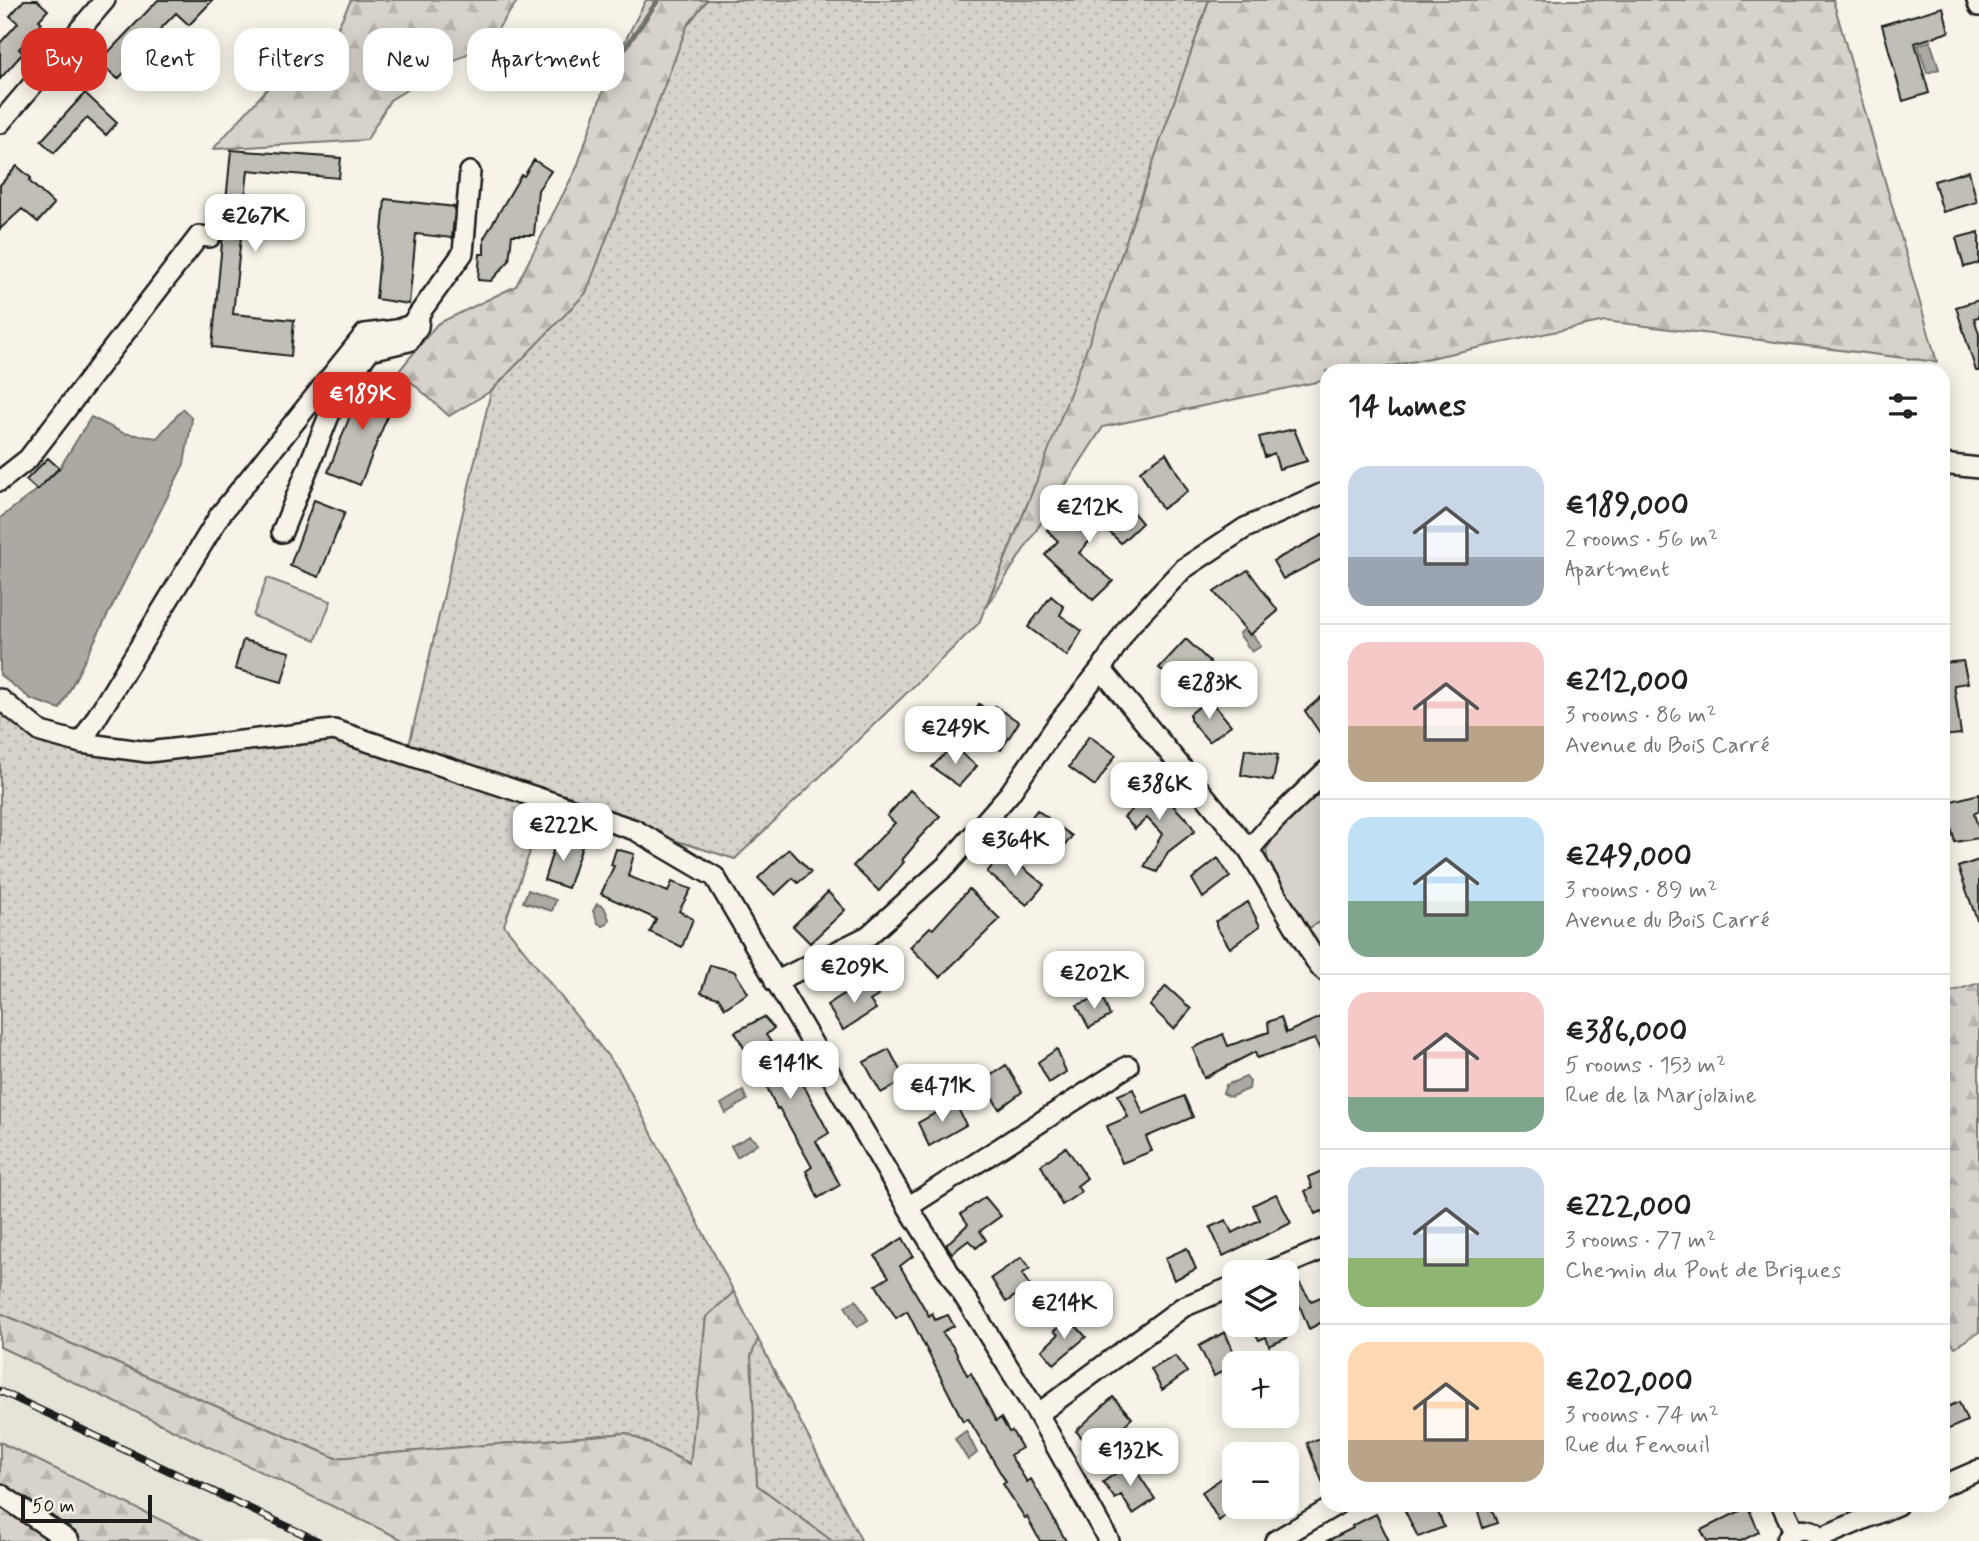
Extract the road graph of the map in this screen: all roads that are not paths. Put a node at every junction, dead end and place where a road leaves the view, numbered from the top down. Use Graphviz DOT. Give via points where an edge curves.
graph roads {
  1 [pos="106,0"];
  2 [pos="1977,0"];
  3 [pos="1979,6"];
  4 [pos="0,123"];
  5 [pos="470,172"];
  6 [pos="210,237"];
  7 [pos="420,313"];
  8 [pos="1950,465"];
  9 [pos="1979,468"];
  10 [pos="0,481"];
  11 [pos="1320,495"];
  12 [pos="282,531"];
  13 [pos="1101,668"];
  14 [pos="0,699"];
  15 [pos="81,743"];
  16 [pos="1320,777"];
  17 [pos="1249,850"];
  18 [pos="1320,966"];
  19 [pos="775,982"];
  20 [pos="1128,1066"];
  21 [pos="908,1207"];
  22 [pos="1320,1250"];
  23 [pos="1297,1260"];
  24 [pos="1222,1291"];
  25 [pos="1038,1414"];
  26 [pos="1979,1470"];
  27 [pos="1950,1483"];
  28 [pos="0,1494"];
  29 [pos="1324,1512"];
  30 [pos="1785,1512"];
  31 [pos="1881,1512"];
  32 [pos="1790,1536"];
  33 [pos="1820,1539"];
  34 [pos="69,1541"];
  35 [pos="1109,1541"];
  36 [pos="1275,1541"];
  1 -- 4 [label="street"];
  2 -- 3 [label="street"];
  5 -- 7 [label="street" via="463,253"];
  6 -- 10 [label="street" via="199,236 27,459"];
  7 -- 12 [label="street" via="409,341 370,350 339,391"];
  7 -- 15 [label="street" via="411,325 365,334 241,486"];
  8 -- 9 [label="street"];
  11 -- 13 [label="street" via="1245,528 1183,569 1129,626"];
  13 -- 17 [label="street"];
  13 -- 19 [label="street" via="1010,793 947,865 868,936"];
  14 -- 15 [label="street" via="41,732"];
  15 -- 19 [label="street" via="148,752 334,730 635,830 715,877"];
  16 -- 17 [label="street"];
  17 -- 18 [label="street"];
  19 -- 21 [label="street"];
  20 -- 21 [label="street"];
  21 -- 25 [label="street"];
  22 -- 23 [label="street"];
  24 -- 25 [label="street" via="1183,1307"];
  25 -- 35 [label="street"];
  26 -- 27 [label="street"];
  28 -- 34 [label="street"];
  29 -- 36 [label="street"];
  30 -- 32 [label="street"];
  31 -- 33 [label="street"];
  32 -- 33 [label="street" via="1807,1529"];
}
